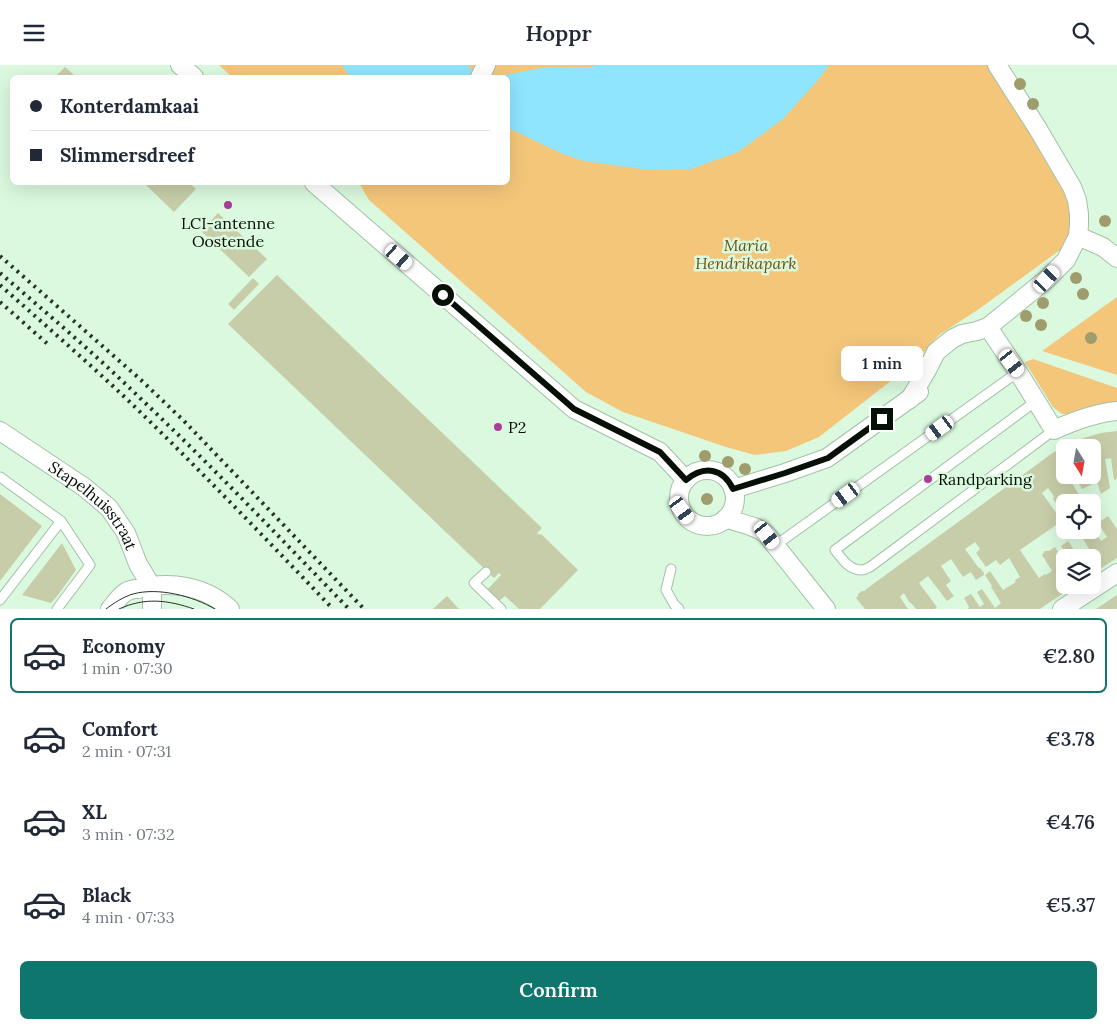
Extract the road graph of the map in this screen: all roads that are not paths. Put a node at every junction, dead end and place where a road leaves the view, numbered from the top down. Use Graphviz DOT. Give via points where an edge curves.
graph roads {
  1 [pos="180,65"];
  2 [pos="997,65"];
  3 [pos="192,75"];
  4 [pos="325,186"];
  5 [pos="1078,236"];
  6 [pos="1117,257"];
  7 [pos="988,327"];
  8 [pos="1018,372"];
  9 [pos="1036,401"];
  10 [pos="1117,411"];
  11 [pos="1054,430"];
  12 [pos="0,431"];
  13 [pos="0,477"];
  14 [pos="686,480"];
  15 [pos="733,489"];
  16 [pos="726,518"];
  17 [pos="61,521"];
  18 [pos="783,540"];
  19 [pos="671,569"];
  20 [pos="486,572"];
  21 [pos="1117,573"];
  22 [pos="149,585"];
  23 [pos="0,600"];
  24 [pos="151,608"];
  25 [pos="57,609"];
  26 [pos="110,609"];
  27 [pos="230,609"];
  28 [pos="501,609"];
  29 [pos="679,609"];
  30 [pos="826,609"];
  31 [pos="1062,609"];
  1 -- 3 [label="street"];
  2 -- 5 [label="street" via="1072,187 1079,214"];
  4 -- 14 [label="street" via="574,409 660,452"];
  5 -- 6 [label="street"];
  5 -- 7 [label="street" via="1066,260"];
  7 -- 8 [label="street"];
  7 -- 15 [label="street" via="962,334 936,352 910,399 828,458"];
  8 -- 9 [label="street"];
  8 -- 18 [label="lane"];
  9 -- 11 [label="street"];
  9 -- 11 [label="lane" via="835,550 852,567 862,570 870,567"];
  10 -- 11 [label="street" via="1077,420"];
  12 -- 22 [label="street, Stapelhuisstraat" via="84,487 109,508 126,533"];
  13 -- 17 [label="lane"];
  14 -- 15 [label="street" via="692,474 708,470 724,476"];
  14 -- 16 [label="street" via="680,489 679,499 688,519 707,526"];
  15 -- 16 [label="street" via="735,501"];
  16 -- 30 [label="street" via="762,530"];
  17 -- 23 [label="lane"];
  17 -- 25 [label="lane" via="90,565"];
  19 -- 29 [label="lane" via="666,590"];
  20 -- 28 [label="lane" via="474,583"];
  21 -- 31 [label="street"];
  22 -- 24 [label="street, Stapelhuisstraat"];
  22 -- 26 [label="street" via="126,592"];
  22 -- 27 [label="street" via="177,585 202,591"];
}
